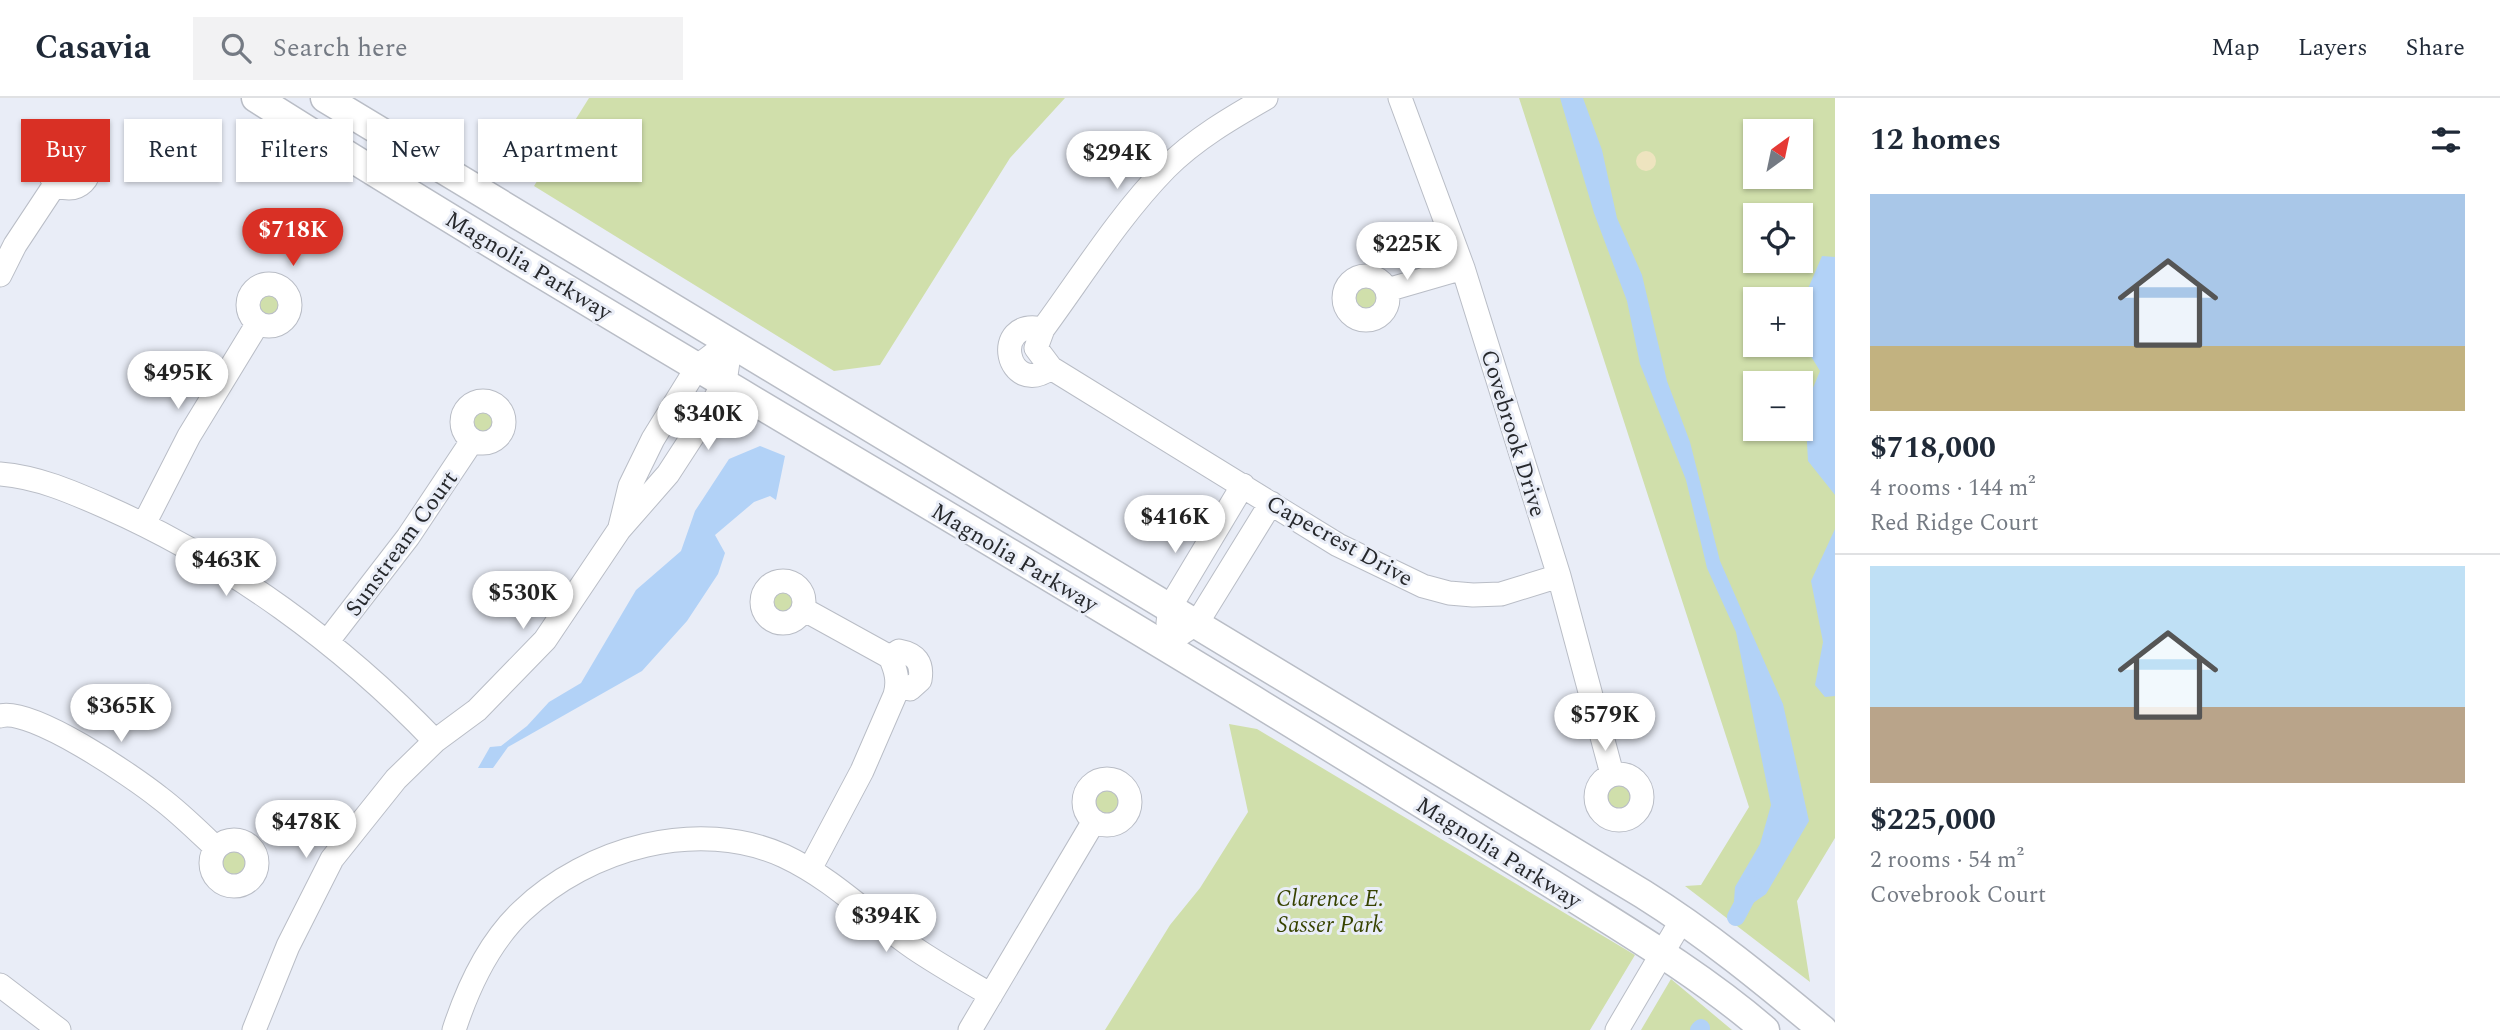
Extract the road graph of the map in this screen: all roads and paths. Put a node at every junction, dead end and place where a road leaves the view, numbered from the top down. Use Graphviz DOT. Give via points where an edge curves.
graph roads {
  1 [pos="256,98"];
  2 [pos="325,98"];
  3 [pos="1266,98"];
  4 [pos="1400,98"];
  5 [pos="367,124"];
  6 [pos="367,146"];
  7 [pos="358,162"];
  8 [pos="464,182"];
  9 [pos="56,183"];
  10 [pos="1463,268"];
  11 [pos="0,275"];
  12 [pos="1387,290"];
  13 [pos="258,323"];
  14 [pos="731,341"];
  15 [pos="698,366"];
  16 [pos="725,382"];
  17 [pos="472,441"];
  18 [pos="2,474"];
  19 [pos="1243,485"];
  20 [pos="1271,503"];
  21 [pos="144,524"];
  22 [pos="620,530"];
  23 [pos="1559,576"];
  24 [pos="1170,607"];
  25 [pos="803,610"];
  26 [pos="1197,623"];
  27 [pos="327,642"];
  28 [pos="1164,645"];
  29 [pos="0,716"];
  30 [pos="435,741"];
  31 [pos="1612,774"];
  32 [pos="1094,821"];
  33 [pos="216,848"];
  34 [pos="810,869"];
  35 [pos="1683,918"];
  36 [pos="1663,953"];
  37 [pos="0,985"];
  38 [pos="991,995"];
  39 [pos="59,1030"];
  40 [pos="254,1030"];
  41 [pos="454,1030"];
  42 [pos="970,1030"];
  43 [pos="1617,1030"];
  44 [pos="1765,1030"];
  45 [pos="1823,1030"];
  1 -- 7 [label="main road, Magnolia Parkway"];
  2 -- 5 [label="main road, Magnolia Parkway"];
  3 -- 19 [label="street, Capecrest Drive" via="1228,120 1166,168 1133,206 1039,339 1032,327 1014,336 1009,346 1013,366 1022,373 1032,376 1051,368"];
  4 -- 10 [label="street, Covebrook Drive"];
  6 -- 7 [label="main road"];
  7 -- 15 [label="main road, Magnolia Parkway"];
  8 -- 14 [label="main road, Magnolia Parkway"];
  9 -- 11 [label="street"];
  10 -- 12 [label="street"];
  10 -- 23 [label="street, Covebrook Drive"];
  13 -- 21 [label="street" via="189,436"];
  14 -- 15 [label="street"];
  14 -- 16 [label="street"];
  14 -- 24 [label="main road, Magnolia Parkway"];
  15 -- 16 [label="main road, Magnolia Parkway"];
  15 -- 22 [label="street" via="630,486"];
  16 -- 22 [label="street" via="668,474"];
  16 -- 28 [label="main road, Magnolia Parkway"];
  17 -- 27 [label="street, Sunstream Court" via="408,537"];
  18 -- 21 [label="street" via="51,483"];
  19 -- 20 [label="street, Capecrest Drive"];
  19 -- 24 [label="street"];
  20 -- 23 [label="street, Capecrest Drive" via="1338,545 1423,586 1449,593 1502,594"];
  20 -- 26 [label="street"];
  21 -- 27 [label="street" via="279,606"];
  22 -- 30 [label="street" via="545,640 477,710"];
  23 -- 31 [label="street, Covebrook Drive"];
  24 -- 26 [label="main road, Magnolia Parkway"];
  24 -- 28 [label="street"];
  25 -- 34 [label="street" via="890,657 906,652 920,664 920,680 910,690 897,687 862,771"];
  26 -- 28 [label="street"];
  26 -- 35 [label="main road, Magnolia Parkway"];
  27 -- 30 [label="street"];
  28 -- 36 [label="main road, Magnolia Parkway"];
  29 -- 33 [label="street" via="8,713 27,718 112,764 160,797"];
  30 -- 40 [label="street" via="396,779 332,859 288,946"];
  32 -- 38 [label="street"];
  34 -- 38 [label="street" via="914,947"];
  34 -- 41 [label="street" via="756,846 715,839 638,847 595,863 547,890 499,937 478,971"];
  35 -- 36 [label="street"];
  35 -- 45 [label="main road, Magnolia Parkway"];
  36 -- 43 [label="street"];
  36 -- 44 [label="main road, Magnolia Parkway"];
  37 -- 39 [label="street"];
  38 -- 42 [label="street"];
}
